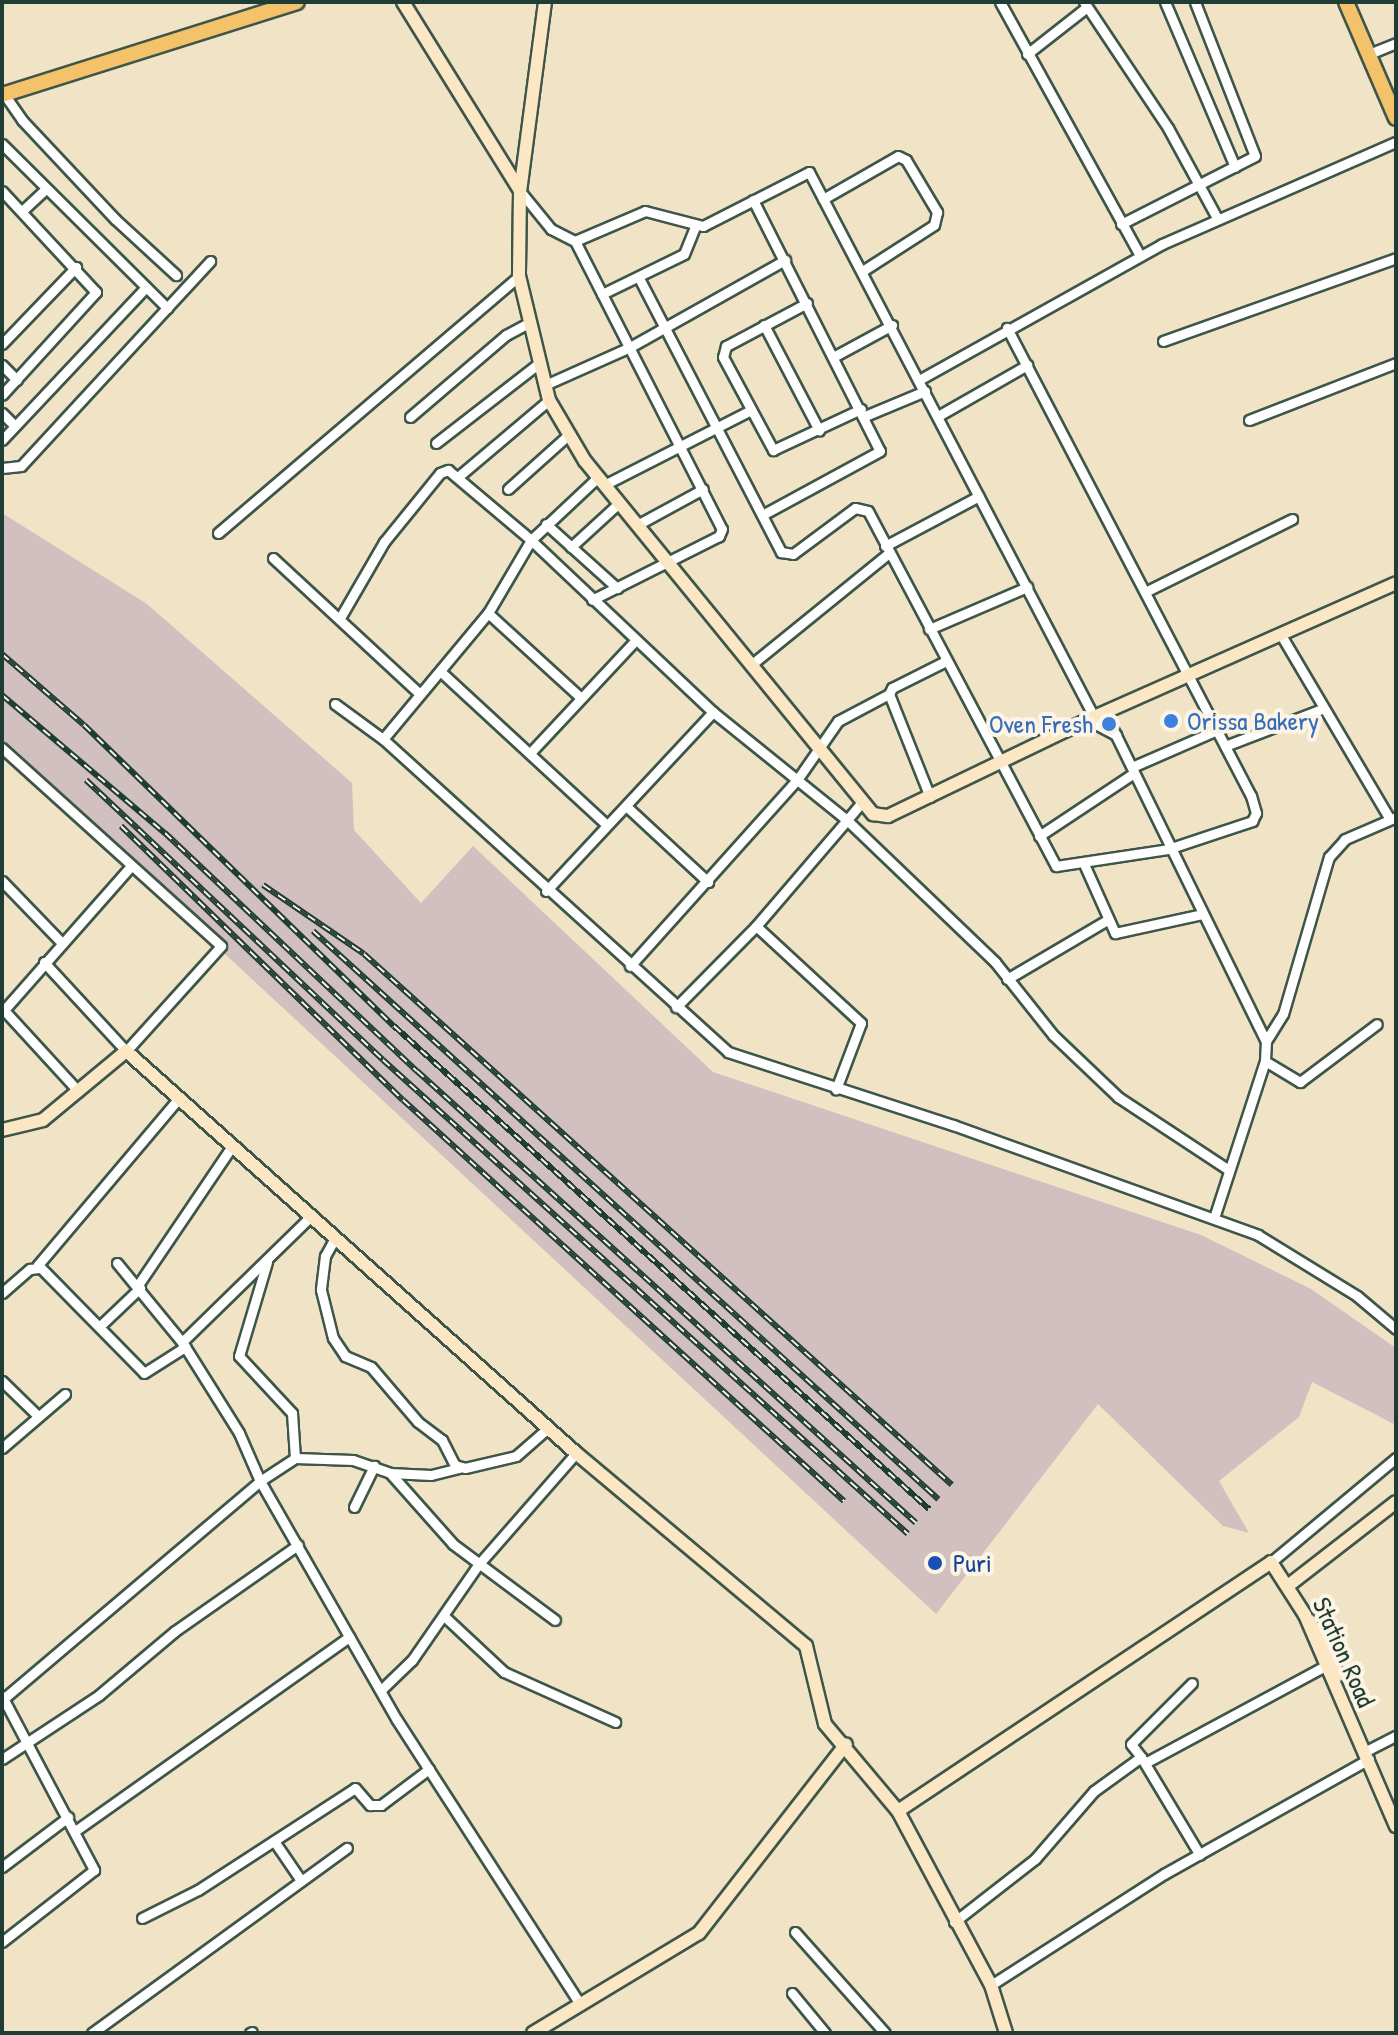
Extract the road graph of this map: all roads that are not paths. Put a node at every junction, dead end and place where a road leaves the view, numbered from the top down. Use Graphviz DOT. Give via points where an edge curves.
graph roads {
  1 [pos="297,2"];
  2 [pos="403,2"];
  3 [pos="545,2"];
  4 [pos="1000,2"];
  5 [pos="1195,2"];
  6 [pos="1346,2"];
  7 [pos="1168,3"];
  8 [pos="1085,4"];
  9 [pos="1396,43"];
  10 [pos="1027,54"];
  11 [pos="1369,54"];
  12 [pos="3,95"];
  13 [pos="1396,118"];
  14 [pos="1396,142"];
  15 [pos="2,144"];
  16 [pos="1235,167"];
  17 [pos="1201,184"];
  18 [pos="46,189"];
  19 [pos="2,191"];
  20 [pos="520,191"];
  21 [pos="823,199"];
  22 [pos="753,200"];
  23 [pos="22,211"];
  24 [pos="1217,218"];
  25 [pos="1121,224"];
  26 [pos="695,227"];
  27 [pos="575,241"];
  28 [pos="1140,256"];
  29 [pos="1396,258"];
  30 [pos="785,260"];
  31 [pos="210,261"];
  32 [pos="76,267"];
  33 [pos="864,270"];
  34 [pos="176,275"];
  35 [pos="519,276"];
  36 [pos="639,278"];
  37 [pos="146,287"];
  38 [pos="602,294"];
  39 [pos="807,303"];
  40 [pos="167,308"];
  41 [pos="529,323"];
  42 [pos="764,325"];
  43 [pos="892,325"];
  44 [pos="664,328"];
  45 [pos="1007,328"];
  46 [pos="1163,341"];
  47 [pos="2,344"];
  48 [pos="630,347"];
  49 [pos="835,356"];
  50 [pos="539,363"];
  51 [pos="1396,363"];
  52 [pos="2,365"];
  53 [pos="1027,365"];
  54 [pos="17,380"];
  55 [pos="919,380"];
  56 [pos="545,385"];
  57 [pos="925,391"];
  58 [pos="2,395"];
  59 [pos="549,400"];
  60 [pos="751,410"];
  61 [pos="863,412"];
  62 [pos="2,413"];
  63 [pos="938,416"];
  64 [pos="410,417"];
  65 [pos="1249,420"];
  66 [pos="15,426"];
  67 [pos="716,427"];
  68 [pos="819,430"];
  69 [pos="567,436"];
  70 [pos="2,440"];
  71 [pos="436,443"];
  72 [pos="681,444"];
  73 [pos="2,468"];
  74 [pos="459,476"];
  75 [pos="601,481"];
  76 [pos="508,489"];
  77 [pos="703,489"];
  78 [pos="979,496"];
  79 [pos="619,503"];
  80 [pos="762,515"];
  81 [pos="1292,519"];
  82 [pos="546,524"];
  83 [pos="637,525"];
  84 [pos="218,533"];
  85 [pos="531,540"];
  86 [pos="571,547"];
  87 [pos="887,550"];
  88 [pos="273,558"];
  89 [pos="666,562"];
  90 [pos="1396,583"];
  91 [pos="1027,587"];
  92 [pos="617,588"];
  93 [pos="1147,591"];
  94 [pos="592,600"];
  95 [pos="488,613"];
  96 [pos="340,618"];
  97 [pos="929,629"];
  98 [pos="1281,635"];
  99 [pos="634,642"];
  100 [pos="946,661"];
  101 [pos="752,664"];
  102 [pos="440,671"];
  103 [pos="1189,677"];
  104 [pos="420,694"];
  105 [pos="889,694"];
  106 [pos="581,698"];
  107 [pos="335,704"];
  108 [pos="1322,709"];
  109 [pos="713,712"];
  110 [pos="1096,717"];
  111 [pos="1217,730"];
  112 [pos="1116,735"];
  113 [pos="383,739"];
  114 [pos="1225,746"];
  115 [pos="2,748"];
  116 [pos="819,748"];
  117 [pos="531,752"];
  118 [pos="1001,764"];
  119 [pos="1133,770"];
  120 [pos="797,780"];
  121 [pos="930,797"];
  122 [pos="862,802"];
  123 [pos="626,806"];
  124 [pos="1393,818"];
  125 [pos="847,820"];
  126 [pos="607,825"];
  127 [pos="1039,836"];
  128 [pos="1168,849"];
  129 [pos="1084,864"];
  130 [pos="130,867"];
  131 [pos="2,881"];
  132 [pos="708,882"];
  133 [pos="546,891"];
  134 [pos="1202,914"];
  135 [pos="1107,920"];
  136 [pos="756,926"];
  137 [pos="62,943"];
  138 [pos="44,962"];
  139 [pos="630,966"];
  140 [pos="1007,979"];
  141 [pos="676,1007"];
  142 [pos="3,1009"];
  143 [pos="1377,1024"];
  144 [pos="1266,1041"];
  145 [pos="126,1051"];
  146 [pos="1265,1061"];
  147 [pos="836,1089"];
  148 [pos="78,1091"];
  149 [pos="179,1098"];
  150 [pos="2,1130"];
  151 [pos="232,1146"];
  152 [pos="1227,1169"];
  153 [pos="311,1216"];
  154 [pos="1214,1218"];
  155 [pos="335,1238"];
  156 [pos="267,1262"];
  157 [pos="117,1263"];
  158 [pos="39,1268"];
  159 [pos="139,1286"];
  160 [pos="2,1293"];
  161 [pos="101,1325"];
  162 [pos="1396,1329"];
  163 [pos="183,1344"];
  164 [pos="2,1381"];
  165 [pos="65,1394"];
  166 [pos="38,1416"];
  167 [pos="548,1428"];
  168 [pos="2,1448"];
  169 [pos="576,1453"];
  170 [pos="295,1458"];
  171 [pos="1396,1458"];
  172 [pos="374,1466"];
  173 [pos="460,1468"];
  174 [pos="390,1473"];
  175 [pos="260,1481"];
  176 [pos="1396,1502"];
  177 [pos="354,1507"];
  178 [pos="298,1545"];
  179 [pos="1271,1562"];
  180 [pos="478,1565"];
  181 [pos="1289,1585"];
  182 [pos="1305,1615"];
  183 [pos="444,1616"];
  184 [pos="555,1620"];
  185 [pos="349,1637"];
  186 [pos="1325,1666"];
  187 [pos="1192,1683"];
  188 [pos="382,1689"];
  189 [pos="2,1698"];
  190 [pos="615,1722"];
  191 [pos="1396,1736"];
  192 [pos="26,1740"];
  193 [pos="846,1744"];
  194 [pos="1369,1753"];
  195 [pos="2,1759"];
  196 [pos="1143,1760"];
  197 [pos="429,1769"];
  198 [pos="1396,1803"];
  199 [pos="898,1811"];
  200 [pos="68,1817"];
  201 [pos="1396,1826"];
  202 [pos="75,1831"];
  203 [pos="274,1841"];
  204 [pos="347,1848"];
  205 [pos="1200,1855"];
  206 [pos="2,1867"];
  207 [pos="300,1879"];
  208 [pos="142,1918"];
  209 [pos="954,1922"];
  210 [pos="795,1932"];
  211 [pos="2,1942"];
  212 [pos="991,1985"];
  213 [pos="792,1993"];
  214 [pos="581,2005"];
  215 [pos="881,2032"];
  216 [pos="92,2033"];
  217 [pos="533,2033"];
  218 [pos="825,2033"];
  219 [pos="1006,2033"];
  1 -- 12 [label="highway"];
  2 -- 20 [label="main road"];
  3 -- 20 [label="main road"];
  4 -- 10 [label="street"];
  5 -- 16 [label="street" via="1255,148 1253,159"];
  6 -- 11 [label="highway"];
  7 -- 16 [label="street"];
  8 -- 10 [label="street"];
  8 -- 17 [label="street" via="1125,58"];
  9 -- 11 [label="street"];
  10 -- 25 [label="street" via="1078,137"];
  11 -- 13 [label="highway"];
  12 -- 34 [label="street" via="115,219"];
  14 -- 24 [label="street"];
  15 -- 18 [label="street"];
  16 -- 17 [label="street"];
  17 -- 24 [label="street"];
  17 -- 25 [label="street"];
  18 -- 23 [label="street"];
  18 -- 37 [label="street"];
  19 -- 23 [label="street"];
  20 -- 27 [label="street" via="551,229"];
  20 -- 35 [label="main road"];
  21 -- 22 [label="street" via="809,172"];
  21 -- 33 [label="street"];
  21 -- 33 [label="street" via="898,156 906,160 937,212 934,225"];
  22 -- 26 [label="street" via="720,221"];
  22 -- 30 [label="street"];
  23 -- 32 [label="street"];
  24 -- 28 [label="street"];
  25 -- 28 [label="street"];
  26 -- 27 [label="street" via="645,211"];
  26 -- 36 [label="street" via="684,254"];
  27 -- 38 [label="street"];
  28 -- 45 [label="street"];
  29 -- 46 [label="street"];
  30 -- 39 [label="street"];
  30 -- 44 [label="street"];
  31 -- 40 [label="street"];
  32 -- 47 [label="street"];
  32 -- 54 [label="street" via="95,287 94,296"];
  33 -- 43 [label="street"];
  35 -- 41 [label="main road"];
  35 -- 84 [label="street"];
  36 -- 38 [label="street"];
  36 -- 44 [label="street"];
  37 -- 40 [label="street"];
  37 -- 66 [label="street"];
  38 -- 48 [label="street"];
  39 -- 42 [label="street"];
  39 -- 49 [label="street"];
  40 -- 73 [label="street" via="21,466"];
  41 -- 50 [label="main road"];
  41 -- 64 [label="street" via="506,335"];
  42 -- 60 [label="street" via="722,349"];
  42 -- 68 [label="street"];
  43 -- 49 [label="street"];
  43 -- 55 [label="street"];
  44 -- 48 [label="street"];
  44 -- 67 [label="street"];
  45 -- 53 [label="street"];
  45 -- 55 [label="street"];
  48 -- 56 [label="street"];
  48 -- 72 [label="street"];
  49 -- 61 [label="street"];
  50 -- 56 [label="main road"];
  50 -- 71 [label="street"];
  51 -- 65 [label="street"];
  52 -- 54 [label="street"];
  53 -- 63 [label="street"];
  53 -- 93 [label="street"];
  54 -- 58 [label="street"];
  55 -- 57 [label="street"];
  56 -- 59 [label="main road"];
  57 -- 61 [label="street"];
  57 -- 63 [label="street"];
  59 -- 69 [label="main road"];
  59 -- 74 [label="street"];
  60 -- 67 [label="street"];
  60 -- 68 [label="street" via="773,450"];
  61 -- 68 [label="street"];
  61 -- 80 [label="street" via="879,454"];
  62 -- 66 [label="street"];
  63 -- 78 [label="street"];
  66 -- 70 [label="street"];
  67 -- 72 [label="street"];
  67 -- 80 [label="street"];
  69 -- 75 [label="main road"];
  69 -- 76 [label="street"];
  72 -- 75 [label="street"];
  72 -- 77 [label="street"];
  74 -- 85 [label="street"];
  74 -- 96 [label="street" via="448,470 440,473 384,542"];
  75 -- 79 [label="main road"];
  75 -- 82 [label="street"];
  77 -- 83 [label="street"];
  77 -- 89 [label="street" via="722,533"];
  78 -- 87 [label="street"];
  78 -- 91 [label="street"];
  79 -- 83 [label="main road"];
  79 -- 86 [label="street"];
  80 -- 87 [label="street" via="784,555 861,507"];
  81 -- 93 [label="street"];
  82 -- 85 [label="street"];
  82 -- 86 [label="street"];
  83 -- 89 [label="main road"];
  85 -- 94 [label="street"];
  85 -- 95 [label="street"];
  86 -- 92 [label="street"];
  87 -- 97 [label="street"];
  87 -- 101 [label="street"];
  88 -- 96 [label="street"];
  89 -- 92 [label="street"];
  89 -- 101 [label="main road"];
  90 -- 98 [label="main road"];
  91 -- 97 [label="street"];
  91 -- 110 [label="street"];
  92 -- 94 [label="street"];
  93 -- 103 [label="street"];
  94 -- 99 [label="street"];
  95 -- 102 [label="street"];
  95 -- 106 [label="street"];
  96 -- 104 [label="street"];
  97 -- 100 [label="street"];
  98 -- 103 [label="main road"];
  98 -- 108 [label="street"];
  99 -- 106 [label="street"];
  99 -- 109 [label="street"];
  100 -- 105 [label="street"];
  100 -- 118 [label="street"];
  101 -- 116 [label="main road"];
  102 -- 104 [label="street"];
  102 -- 117 [label="street"];
  103 -- 110 [label="main road"];
  103 -- 111 [label="street"];
  104 -- 113 [label="street"];
  105 -- 116 [label="street" via="838,721"];
  105 -- 121 [label="street"];
  106 -- 117 [label="street"];
  107 -- 113 [label="street"];
  108 -- 114 [label="street"];
  108 -- 124 [label="street"];
  109 -- 120 [label="street"];
  109 -- 123 [label="street"];
  110 -- 112 [label="street"];
  110 -- 112 [label="street"];
  110 -- 118 [label="main road"];
  111 -- 114 [label="street"];
  111 -- 119 [label="street"];
  112 -- 119 [label="street"];
  113 -- 133 [label="street"];
  114 -- 128 [label="street" via="1251,796 1255,818"];
  115 -- 130 [label="street"];
  116 -- 120 [label="street"];
  116 -- 122 [label="main road"];
  117 -- 126 [label="street"];
  118 -- 121 [label="main road"];
  118 -- 127 [label="street"];
  119 -- 127 [label="street"];
  119 -- 128 [label="street"];
  120 -- 125 [label="street"];
  120 -- 132 [label="street"];
  121 -- 122 [label="main road" via="882,817"];
  122 -- 125 [label="street"];
  123 -- 126 [label="street"];
  123 -- 132 [label="street"];
  124 -- 144 [label="street" via="1345,839 1329,857 1283,1014"];
  125 -- 136 [label="street"];
  125 -- 140 [label="street"];
  126 -- 133 [label="street"];
  127 -- 129 [label="street" via="1056,866"];
  128 -- 129 [label="street"];
  128 -- 134 [label="street"];
  129 -- 135 [label="street"];
  130 -- 137 [label="street"];
  130 -- 145 [label="street" via="221,946"];
  131 -- 137 [label="street"];
  132 -- 139 [label="street"];
  133 -- 139 [label="street"];
  134 -- 135 [label="street" via="1120,933"];
  134 -- 144 [label="street"];
  135 -- 140 [label="street"];
  136 -- 141 [label="street"];
  136 -- 147 [label="street" via="861,1023"];
  137 -- 138 [label="street"];
  138 -- 142 [label="street"];
  138 -- 145 [label="street"];
  139 -- 141 [label="street"];
  140 -- 152 [label="street" via="1053,1035 1118,1097"];
  141 -- 147 [label="street" via="728,1052"];
  142 -- 148 [label="street"];
  143 -- 146 [label="street" via="1300,1082"];
  144 -- 146 [label="street"];
  145 -- 148 [label="main road"];
  145 -- 149 [label="main road"];
  146 -- 152 [label="street"];
  147 -- 154 [label="street"];
  148 -- 150 [label="main road" via="43,1120"];
  149 -- 151 [label="main road"];
  149 -- 158 [label="street" via="63,1232"];
  151 -- 153 [label="main road"];
  151 -- 159 [label="street"];
  152 -- 154 [label="street"];
  153 -- 155 [label="main road"];
  153 -- 156 [label="street"];
  154 -- 162 [label="street" via="1297,1258"];
  155 -- 167 [label="main road"];
  155 -- 173 [label="street" via="325,1256 321,1290 333,1338 350,1361 371,1367 418,1422 442,1440"];
  156 -- 163 [label="street"];
  156 -- 170 [label="street" via="239,1356 292,1413"];
  157 -- 159 [label="street"];
  158 -- 160 [label="street" via="30,1269"];
  158 -- 161 [label="street"];
  159 -- 161 [label="street"];
  159 -- 163 [label="street"];
  161 -- 163 [label="street" via="144,1373"];
  163 -- 175 [label="street" via="239,1433"];
  164 -- 166 [label="street"];
  165 -- 166 [label="street"];
  166 -- 168 [label="street"];
  167 -- 169 [label="main road"];
  167 -- 173 [label="street" via="516,1456"];
  169 -- 180 [label="street"];
  169 -- 193 [label="main road" via="806,1646 821,1714"];
  170 -- 172 [label="street" via="328,1457"];
  170 -- 175 [label="street"];
  171 -- 179 [label="street"];
  172 -- 174 [label="street"];
  172 -- 177 [label="street"];
  173 -- 174 [label="street" via="431,1475"];
  174 -- 180 [label="street"];
  175 -- 178 [label="street"];
  175 -- 189 [label="street"];
  176 -- 181 [label="main road"];
  178 -- 185 [label="street"];
  178 -- 192 [label="street" via="175,1631 99,1695"];
  179 -- 181 [label="main road, Station Road"];
  179 -- 199 [label="main road"];
  180 -- 183 [label="street"];
  180 -- 184 [label="street"];
  181 -- 182 [label="main road, Station Road"];
  182 -- 186 [label="main road, Station Road"];
  182 -- 194 [label="main road" via="1319,1632"];
  183 -- 188 [label="street"];
  183 -- 190 [label="street" via="504,1672"];
  185 -- 188 [label="street"];
  185 -- 202 [label="street"];
  186 -- 194 [label="main road, Station Road"];
  186 -- 196 [label="street"];
  187 -- 196 [label="street" via="1131,1744"];
  188 -- 197 [label="street"];
  189 -- 192 [label="street"];
  191 -- 194 [label="street"];
  192 -- 195 [label="street"];
  192 -- 200 [label="street"];
  193 -- 199 [label="main road"];
  193 -- 214 [label="main road" via="699,1933"];
  194 -- 198 [label="main road"];
  194 -- 201 [label="main road, Station Road"];
  194 -- 205 [label="street"];
  196 -- 205 [label="street"];
  196 -- 209 [label="street" via="1094,1791 1035,1859"];
  197 -- 203 [label="street" via="381,1805 370,1805 355,1788"];
  197 -- 214 [label="street"];
  199 -- 209 [label="main road"];
  200 -- 202 [label="street"];
  200 -- 206 [label="street"];
  202 -- 211 [label="street" via="94,1863 92,1875"];
  203 -- 207 [label="street"];
  203 -- 208 [label="street"];
  204 -- 207 [label="street"];
  205 -- 212 [label="street"];
  207 -- 216 [label="street" via="263,1912"];
  209 -- 212 [label="main road"];
  210 -- 215 [label="street"];
  212 -- 219 [label="main road"];
  213 -- 218 [label="street"];
  214 -- 217 [label="main road"];
}
